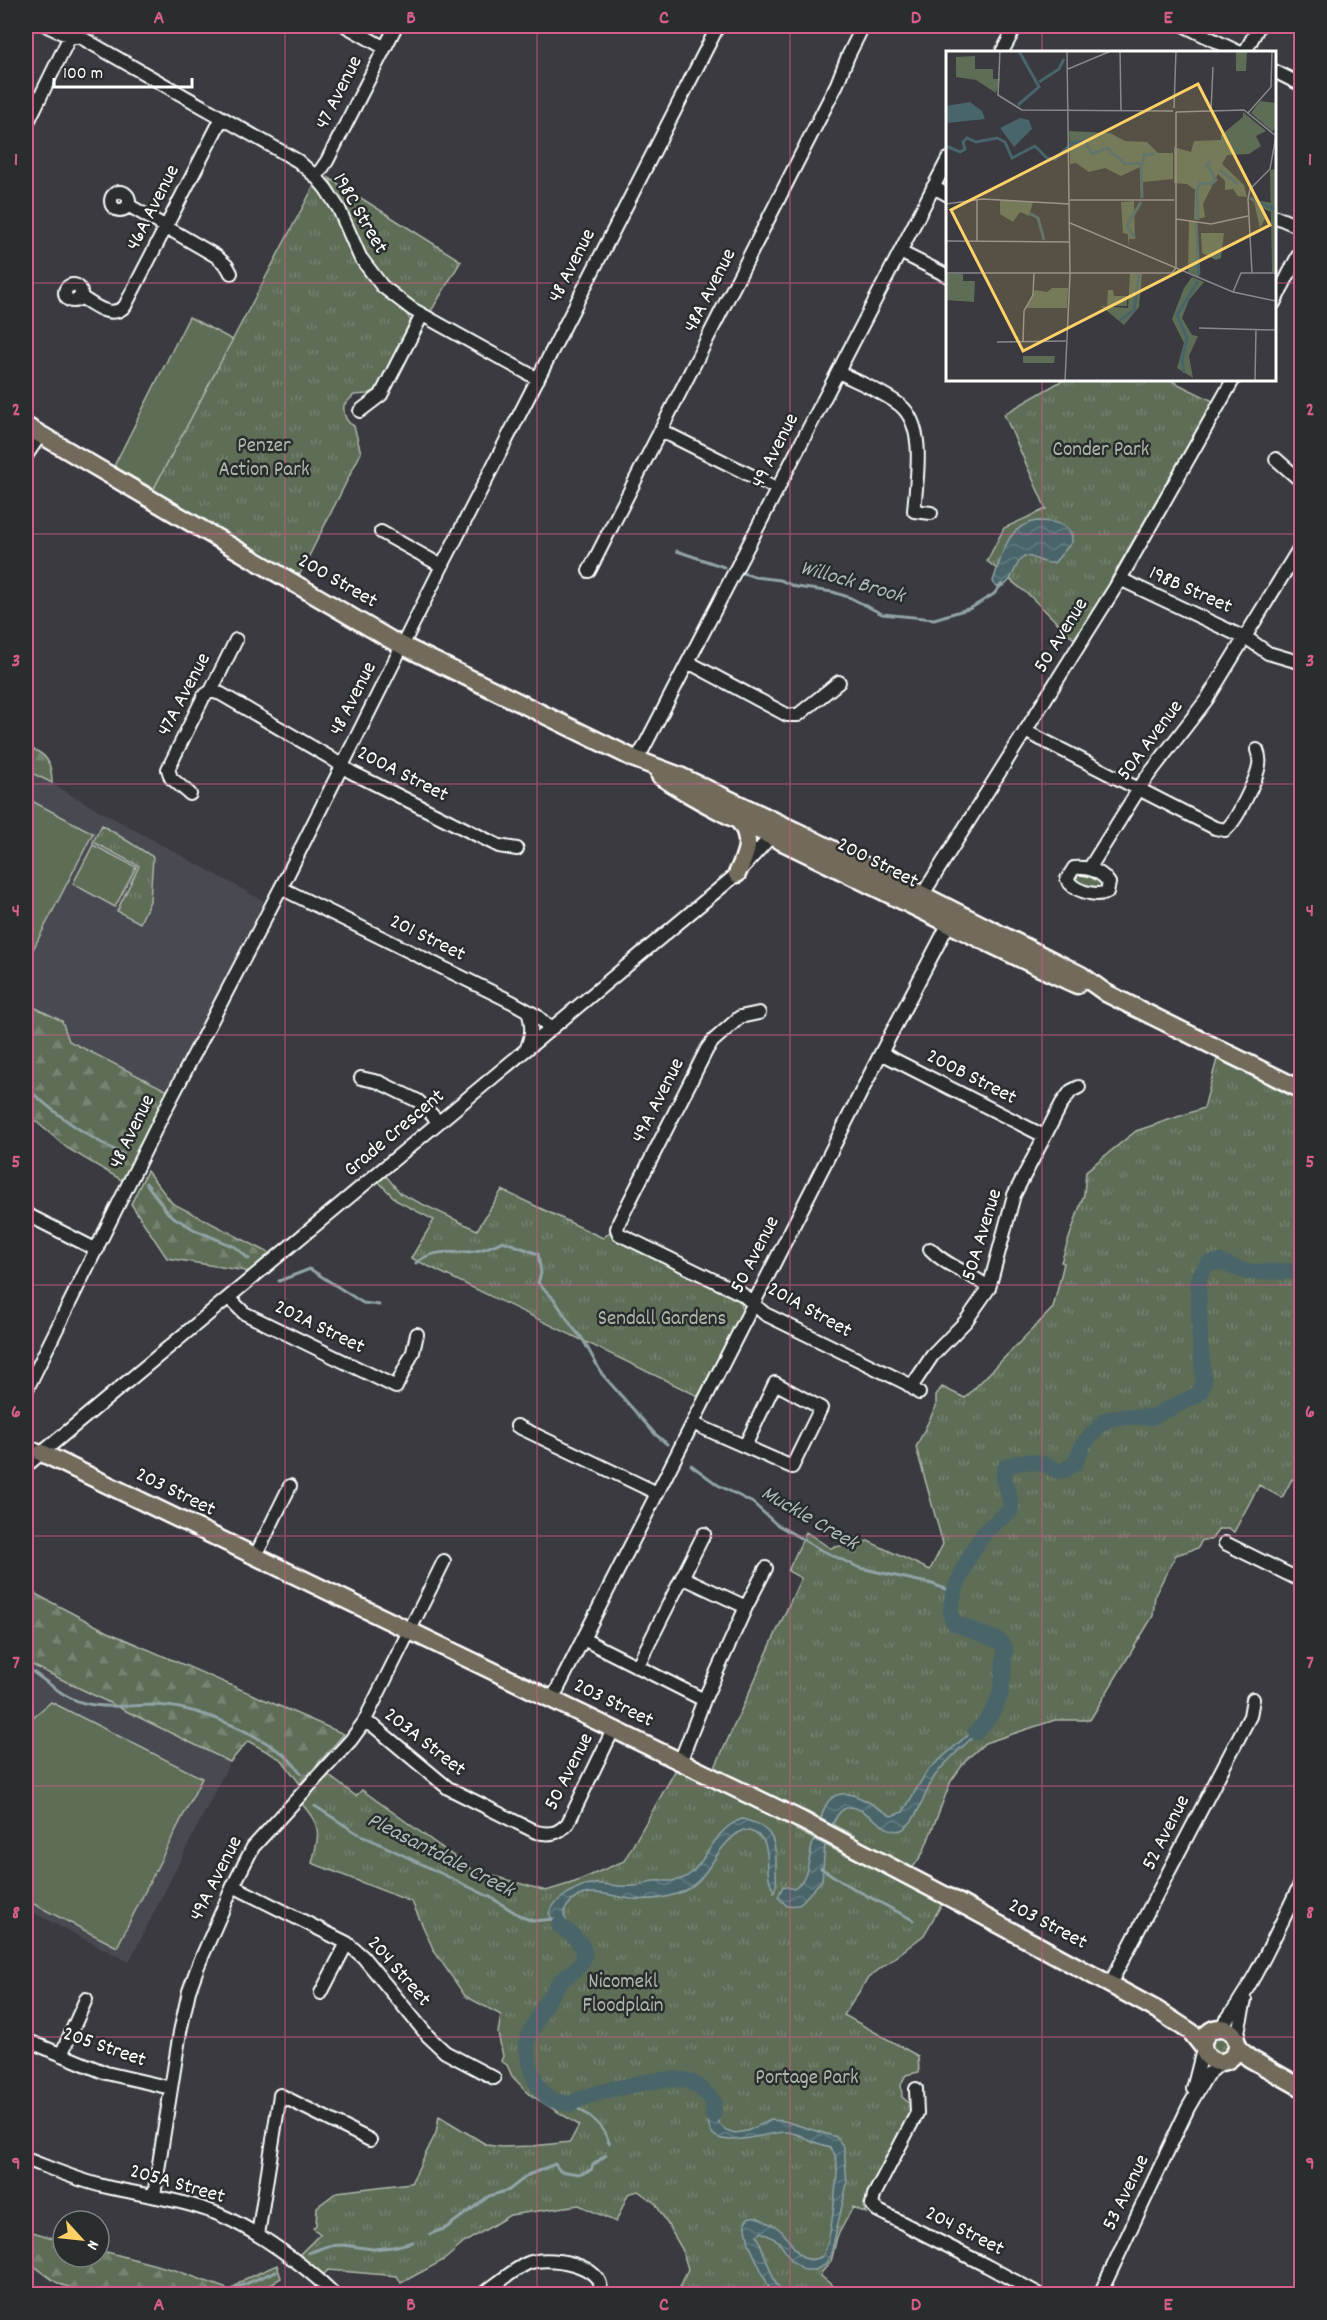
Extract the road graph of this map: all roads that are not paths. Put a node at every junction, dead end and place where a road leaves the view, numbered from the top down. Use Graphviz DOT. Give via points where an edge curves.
graph roads {
  1 [pos="47,26"];
  2 [pos="346,26"];
  3 [pos="396,26"];
  4 [pos="718,26"];
  5 [pos="863,26"];
  6 [pos="1016,26"];
  7 [pos="1185,26"];
  8 [pos="1258,26"];
  9 [pos="73,31"];
  10 [pos="385,48"];
  11 [pos="1003,51"];
  12 [pos="1236,51"];
  13 [pos="1246,51"];
  14 [pos="1276,72"];
  15 [pos="1302,85"];
  16 [pos="222,118"];
  17 [pos="26,126"];
  18 [pos="946,163"];
  19 [pos="316,177"];
  20 [pos="933,187"];
  21 [pos="946,194"];
  22 [pos="128,205"];
  23 [pos="1276,216"];
  24 [pos="166,228"];
  25 [pos="1302,228"];
  26 [pos="1302,248"];
  27 [pos="900,252"];
  28 [pos="231,273"];
  29 [pos="946,275"];
  30 [pos="81,297"];
  31 [pos="1276,301"];
  32 [pos="422,315"];
  33 [pos="838,372"];
  34 [pos="538,379"];
  35 [pos="1232,381"];
  36 [pos="360,411"];
  37 [pos="662,430"];
  38 [pos="33,431"];
  39 [pos="26,456"];
  40 [pos="1275,459"];
  41 [pos="1302,482"];
  42 [pos="778,489"];
  43 [pos="932,513"];
  44 [pos="381,532"];
  45 [pos="1302,543"];
  46 [pos="442,566"];
  47 [pos="589,571"];
  48 [pos="1120,579"];
  49 [pos="1244,637"];
  50 [pos="236,640"];
  51 [pos="403,645"];
  52 [pos="688,663"];
  53 [pos="1302,663"];
  54 [pos="839,682"];
  55 [pos="211,691"];
  56 [pos="1025,731"];
  57 [pos="1257,750"];
  58 [pos="635,759"];
  59 [pos="342,766"];
  60 [pos="1139,789"];
  61 [pos="190,794"];
  62 [pos="737,819"];
  63 [pos="777,830"];
  64 [pos="517,849"];
  65 [pos="1089,869"];
  66 [pos="737,874"];
  67 [pos="281,888"];
  68 [pos="919,901"];
  69 [pos="948,925"];
  70 [pos="1024,946"];
  71 [pos="1106,993"];
  72 [pos="528,1011"];
  73 [pos="759,1013"];
  74 [pos="551,1029"];
  75 [pos="525,1051"];
  76 [pos="881,1053"];
  77 [pos="361,1078"];
  78 [pos="1079,1088"];
  79 [pos="1302,1090"];
  80 [pos="439,1122"];
  81 [pos="1044,1136"];
  82 [pos="26,1214"];
  83 [pos="617,1229"];
  84 [pos="930,1249"];
  85 [pos="96,1250"];
  86 [pos="989,1288"];
  87 [pos="229,1298"];
  88 [pos="753,1304"];
  89 [pos="417,1334"];
  90 [pos="916,1390"];
  91 [pos="26,1391"];
  92 [pos="693,1423"];
  93 [pos="517,1426"];
  94 [pos="26,1445"];
  95 [pos="745,1446"];
  96 [pos="42,1453"];
  97 [pos="26,1466"];
  98 [pos="290,1486"];
  99 [pos="657,1493"];
  100 [pos="704,1534"];
  101 [pos="1225,1543"];
  102 [pos="255,1557"];
  103 [pos="444,1561"];
  104 [pos="766,1568"];
  105 [pos="682,1577"];
  106 [pos="1302,1581"];
  107 [pos="746,1607"];
  108 [pos="409,1631"];
  109 [pos="583,1640"];
  110 [pos="637,1667"];
  111 [pos="1253,1699"];
  112 [pos="552,1700"];
  113 [pos="704,1700"];
  114 [pos="364,1722"];
  115 [pos="613,1730"];
  116 [pos="680,1762"];
  117 [pos="560,1832"];
  118 [pos="1302,1881"];
  119 [pos="232,1886"];
  120 [pos="347,1943"];
  121 [pos="1253,1976"];
  122 [pos="1110,1984"];
  123 [pos="321,1994"];
  124 [pos="86,1999"];
  125 [pos="1157,2010"];
  126 [pos="1217,2028"];
  127 [pos="26,2040"];
  128 [pos="1237,2044"];
  129 [pos="1203,2048"];
  130 [pos="61,2055"];
  131 [pos="1223,2062"];
  132 [pos="494,2078"];
  133 [pos="1285,2079"];
  134 [pos="171,2088"];
  135 [pos="1302,2088"];
  136 [pos="916,2089"];
  137 [pos="1188,2108"];
  138 [pos="370,2140"];
  139 [pos="26,2159"];
  140 [pos="154,2195"];
  141 [pos="258,2235"];
  142 [pos="1116,2259"];
  143 [pos="334,2295"];
  144 [pos="483,2295"];
  145 [pos="600,2295"];
  146 [pos="1039,2295"];
  147 [pos="1094,2295"];
  148 [pos="1101,2295"];
  1 -- 9 [label="street, 198C Street"];
  2 -- 10 [label="street"];
  3 -- 10 [label="street, 47 Avenue"];
  4 -- 34 [label="street, 48 Avenue"];
  5 -- 37 [label="street, 48A Avenue"];
  6 -- 11 [label="street"];
  7 -- 12 [label="street"];
  8 -- 13 [label="street"];
  9 -- 16 [label="street, 198C Street"];
  9 -- 17 [label="street"];
  10 -- 19 [label="street, 47 Avenue"];
  14 -- 15 [label="street"];
  16 -- 19 [label="street, 198C Street" via="298,161"];
  16 -- 24 [label="street, 46A Avenue"];
  18 -- 20 [label="street, 49 Avenue"];
  19 -- 32 [label="street, 198C Street" via="335,202 368,269 394,297"];
  20 -- 21 [label="street"];
  20 -- 27 [label="street, 49 Avenue"];
  22 -- 24 [label="street"];
  23 -- 25 [label="street"];
  24 -- 28 [label="street" via="216,256"];
  24 -- 30 [label="street, 46A Avenue" via="128,302 116,312"];
  26 -- 31 [label="street"];
  27 -- 29 [label="street"];
  27 -- 33 [label="street, 49 Avenue"];
  32 -- 34 [label="street, 198C Street"];
  32 -- 36 [label="street" via="381,394"];
  33 -- 42 [label="street, 49 Avenue"];
  33 -- 43 [label="street" via="891,399 911,418 917,443 914,512"];
  34 -- 46 [label="street, 48 Avenue"];
  35 -- 48 [label="street, 50 Avenue"];
  37 -- 42 [label="street"];
  37 -- 47 [label="street, 48A Avenue"];
  38 -- 39 [label="street"];
  38 -- 51 [label="main road, 200 Street"];
  40 -- 41 [label="street"];
  42 -- 52 [label="street, 49 Avenue"];
  44 -- 46 [label="street"];
  45 -- 49 [label="street, 50A Avenue"];
  46 -- 51 [label="street, 48 Avenue"];
  48 -- 49 [label="street, 198B Street"];
  48 -- 56 [label="street, 50 Avenue"];
  49 -- 53 [label="street" via="1268,653"];
  49 -- 60 [label="street, 50A Avenue" via="1207,699"];
  50 -- 55 [label="street, 47A Avenue"];
  51 -- 58 [label="main road, 200 Street"];
  51 -- 59 [label="street, 48 Avenue"];
  52 -- 54 [label="street" via="792,716"];
  52 -- 58 [label="street, 49 Avenue"];
  55 -- 59 [label="street, 200A Street"];
  55 -- 61 [label="street, 47A Avenue" via="204,696 168,769 171,778"];
  56 -- 60 [label="street"];
  56 -- 68 [label="street, 50 Avenue"];
  57 -- 60 [label="street" via="1256,774 1225,830"];
  58 -- 62 [label="main road, 200 Street" via="676,787"];
  58 -- 63 [label="main road, 200 Street" via="680,776"];
  59 -- 64 [label="street, 200A Street" via="499,846"];
  59 -- 67 [label="street, 48 Avenue"];
  60 -- 65 [label="street, 50A Avenue"];
  62 -- 63 [label="main road, 200 Street"];
  62 -- 66 [label="main road" via="748,839"];
  63 -- 66 [label="street, Grade Crescent"];
  63 -- 68 [label="main road, 200 Street"];
  66 -- 74 [label="street, Grade Crescent"];
  67 -- 72 [label="street, 201 Street"];
  67 -- 85 [label="street, 48 Avenue"];
  68 -- 69 [label="main road, 200 Street"];
  68 -- 70 [label="main road, 200 Street"];
  69 -- 70 [label="main road" via="958,922 1004,942"];
  69 -- 71 [label="main road, 200 Street" via="1078,985"];
  69 -- 76 [label="street, 50 Avenue"];
  70 -- 71 [label="main road, 200 Street" via="1082,975"];
  71 -- 79 [label="main road, 200 Street"];
  72 -- 74 [label="street, 201 Street"];
  72 -- 75 [label="street" via="532,1026"];
  73 -- 83 [label="street, 49A Avenue" via="740,1017 713,1041"];
  74 -- 75 [label="street, Grade Crescent"];
  75 -- 80 [label="street, Grade Crescent"];
  76 -- 81 [label="street, 200B Street"];
  76 -- 88 [label="street, 50 Avenue"];
  77 -- 80 [label="street" via="380,1082 418,1101"];
  78 -- 81 [label="street, 50A Avenue" via="1066,1097"];
  80 -- 87 [label="street, Grade Crescent"];
  81 -- 86 [label="street, 50A Avenue" via="1014,1195"];
  82 -- 85 [label="street"];
  83 -- 88 [label="street, 201A Street" via="624,1238 742,1294"];
  84 -- 86 [label="street" via="941,1260"];
  85 -- 91 [label="street, 48 Avenue"];
  86 -- 90 [label="street, 50A Avenue" via="966,1321 932,1356"];
  87 -- 89 [label="street, 202A Street" via="244,1313 396,1387"];
  87 -- 96 [label="street, Grade Crescent"];
  88 -- 90 [label="street, 201A Street" via="765,1314"];
  88 -- 92 [label="street, 50 Avenue"];
  92 -- 95 [label="street"];
  92 -- 99 [label="street, 50 Avenue"];
  93 -- 99 [label="street"];
  94 -- 96 [label="street"];
  95 -- 95 [label="street" via="792,1467 821,1408 774,1383"];
  96 -- 97 [label="street, Grade Crescent"];
  96 -- 102 [label="main road, 203 Street"];
  98 -- 102 [label="street"];
  99 -- 109 [label="street, 50 Avenue"];
  100 -- 105 [label="street"];
  101 -- 106 [label="street"];
  102 -- 108 [label="main road, 203 Street"];
  103 -- 108 [label="street, 49A Avenue"];
  104 -- 107 [label="street"];
  105 -- 107 [label="street"];
  105 -- 110 [label="street"];
  107 -- 113 [label="street"];
  108 -- 112 [label="main road, 203 Street"];
  108 -- 114 [label="street, 49A Avenue"];
  109 -- 110 [label="street"];
  109 -- 112 [label="street, 50 Avenue"];
  110 -- 113 [label="street"];
  111 -- 122 [label="street, 52 Avenue" via="1250,1716"];
  112 -- 115 [label="main road, 203 Street"];
  113 -- 116 [label="street"];
  114 -- 117 [label="street, 203A Street" via="448,1788 537,1832"];
  114 -- 119 [label="street, 49A Avenue" via="258,1840"];
  115 -- 116 [label="main road, 203 Street"];
  115 -- 117 [label="street, 50 Avenue" via="568,1824"];
  116 -- 122 [label="main road, 203 Street" via="801,1820"];
  118 -- 121 [label="street"];
  119 -- 120 [label="street, 204 Street"];
  119 -- 134 [label="street, 49A Avenue" via="189,1992"];
  120 -- 123 [label="street"];
  120 -- 132 [label="street, 204 Street" via="445,2052"];
  121 -- 126 [label="street" via="1230,2016"];
  121 -- 128 [label="street"];
  122 -- 125 [label="main road, 203 Street"];
  124 -- 130 [label="street"];
  125 -- 126 [label="main road, 203 Street"];
  125 -- 129 [label="main road, 203 Street" via="1191,2032"];
  126 -- 128 [label="main road" via="1231,2032"];
  126 -- 129 [label="main road" via="1205,2035"];
  127 -- 130 [label="street, 205 Street"];
  128 -- 131 [label="main road" via="1232,2057"];
  128 -- 133 [label="main road" via="1249,2058"];
  129 -- 131 [label="main road" via="1211,2060"];
  129 -- 137 [label="street, 53 Avenue"];
  130 -- 134 [label="street, 205 Street" via="115,2076"];
  131 -- 133 [label="main road"];
  131 -- 137 [label="street, 53 Avenue" via="1207,2075"];
  133 -- 135 [label="main road"];
  134 -- 140 [label="street, 49A Avenue"];
  136 -- 146 [label="street, 204 Street" via="918,2110 872,2205"];
  137 -- 142 [label="street, 53 Avenue"];
  138 -- 141 [label="street" via="280,2095"];
  139 -- 140 [label="street, 205A Street" via="105,2186"];
  140 -- 141 [label="street, 205A Street" via="217,2214"];
  141 -- 143 [label="street, 205A Street"];
  142 -- 147 [label="street"];
  142 -- 148 [label="street, 53 Avenue"];
  144 -- 145 [label="street" via="526,2264 538,2260 575,2264 592,2273 600,2279"];
}
